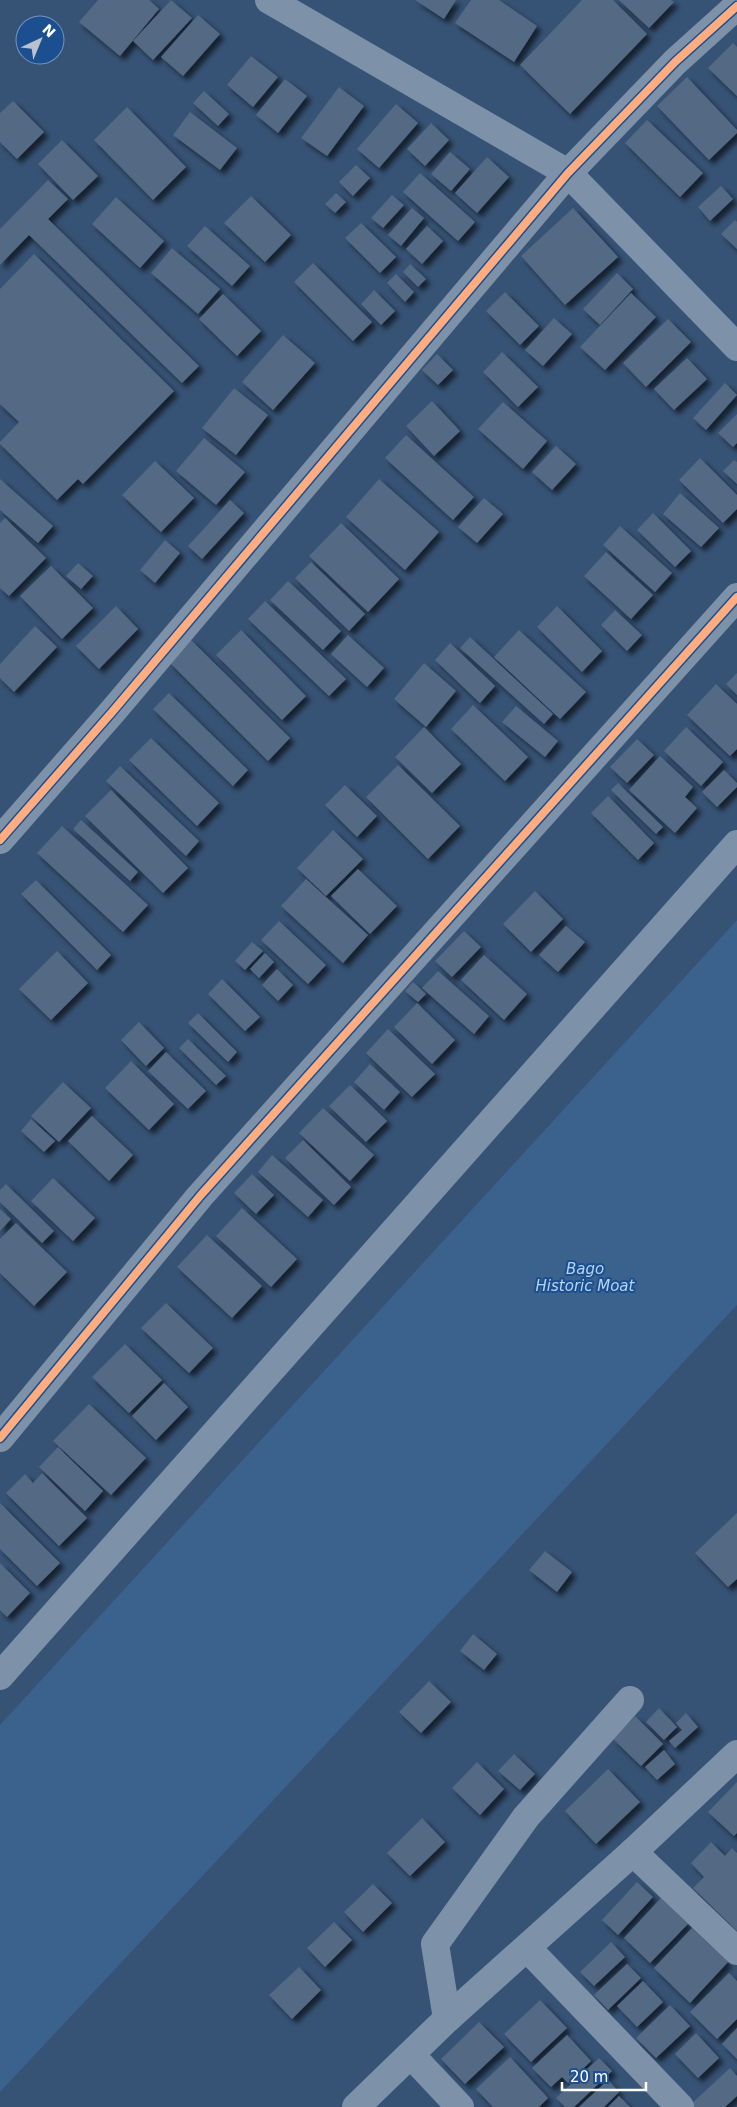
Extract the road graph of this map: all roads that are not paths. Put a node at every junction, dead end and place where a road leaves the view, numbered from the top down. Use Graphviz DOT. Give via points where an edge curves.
graph roads {
  1 [pos="269,0"];
  2 [pos="737,6"];
  3 [pos="568,173"];
  4 [pos="737,347"];
  5 [pos="737,597"];
  6 [pos="0,840"];
  7 [pos="737,844"];
  8 [pos="0,1438"];
  9 [pos="0,1676"];
  10 [pos="630,1700"];
  11 [pos="737,1754"];
  12 [pos="633,1852"];
  13 [pos="527,1948"];
  14 [pos="737,1951"];
  15 [pos="447,2019"];
  16 [pos="411,2055"];
  17 [pos="356,2107"];
  18 [pos="460,2107"];
  19 [pos="680,2107"];
  1 -- 3 [label="street"];
  2 -- 3 [label="street" via="675,62"];
  3 -- 4 [label="street"];
  3 -- 6 [label="street"];
  5 -- 8 [label="street" via="200,1196"];
  7 -- 9 [label="street"];
  10 -- 15 [label="street" via="526,1817 435,1944"];
  11 -- 12 [label="street"];
  12 -- 13 [label="street"];
  12 -- 14 [label="street"];
  13 -- 15 [label="street"];
  13 -- 19 [label="street"];
  15 -- 16 [label="street"];
  16 -- 17 [label="street"];
  16 -- 18 [label="street"];
}
